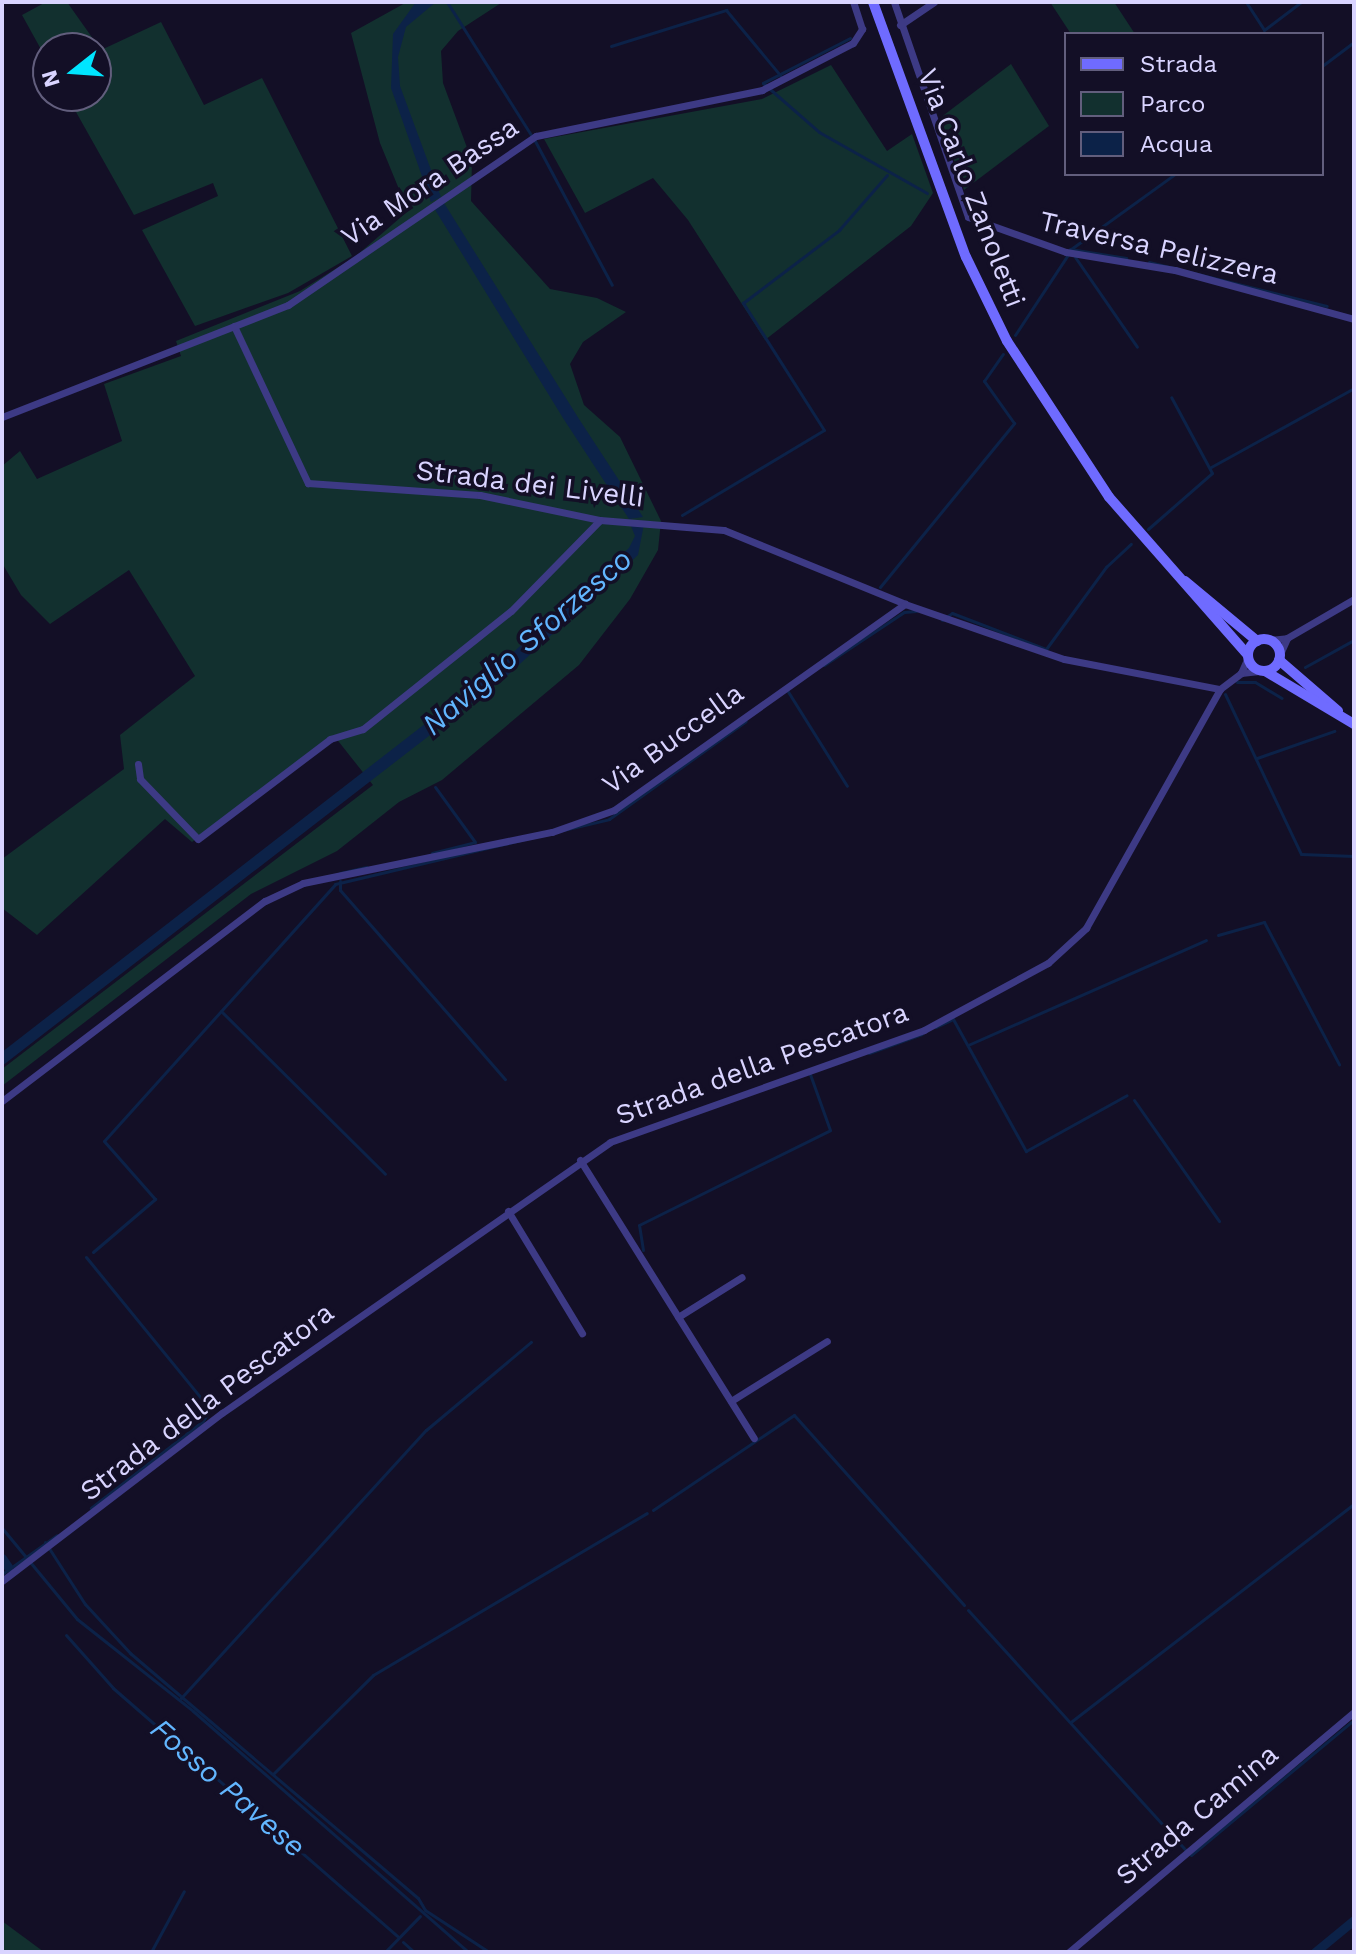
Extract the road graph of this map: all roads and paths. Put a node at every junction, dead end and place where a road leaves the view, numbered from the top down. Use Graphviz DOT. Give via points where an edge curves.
graph roads {
  1 [pos="853,2"];
  2 [pos="873,2"];
  3 [pos="894,2"];
  4 [pos="930,3"];
  5 [pos="900,25"];
  6 [pos="1354,319"];
  7 [pos="234,326"];
  8 [pos="2,417"];
  9 [pos="600,520"];
  10 [pos="1179,577"];
  11 [pos="1354,599"];
  12 [pos="905,604"];
  13 [pos="1287,638"];
  14 [pos="1269,640"];
  15 [pos="1257,641"];
  16 [pos="1248,656"];
  17 [pos="1280,657"];
  18 [pos="1262,671"];
  19 [pos="1241,673"];
  20 [pos="1220,689"];
  21 [pos="1350,721"];
  22 [pos="138,764"];
  23 [pos="2,1101"];
  24 [pos="580,1160"];
  25 [pos="508,1211"];
  26 [pos="742,1277"];
  27 [pos="678,1317"];
  28 [pos="582,1333"];
  29 [pos="827,1341"];
  30 [pos="731,1401"];
  31 [pos="754,1438"];
  32 [pos="9,1576"];
  33 [pos="1354,1712"];
  34 [pos="1069,1952"];
  1 -- 7 [label="street, Via Mora Bassa" via="859,37 767,87 532,138 288,305"];
  2 -- 10 [label="main road, Via Carlo Zanoletti" via="966,257 1000,328 1085,464"];
  3 -- 5 [label="street"];
  4 -- 5 [label="street"];
  5 -- 6 [label="street, Traversa Pelizzera" via="968,217 1066,252 1175,270"];
  7 -- 8 [label="street, Via Mora Bassa"];
  7 -- 9 [label="street, Strada dei Livelli" via="308,483 480,495"];
  9 -- 12 [label="street, Strada dei Livelli" via="724,530"];
  9 -- 22 [label="street" via="511,611 375,720 330,739 198,839 140,779"];
  10 -- 15 [label="main road, Via Carlo Zanoletti"];
  10 -- 16 [label="main road, Via Carlo Zanoletti"];
  11 -- 13 [label="street"];
  12 -- 20 [label="street" via="1064,659"];
  12 -- 23 [label="street, Via Buccella" via="614,810 552,832 303,883 265,901"];
  13 -- 14 [label="street"];
  13 -- 17 [label="street"];
  14 -- 15 [label="main road"];
  14 -- 17 [label="main road"];
  15 -- 16 [label="main road"];
  16 -- 18 [label="main road, Via Carlo Zanoletti"];
  16 -- 19 [label="street"];
  17 -- 18 [label="main road"];
  17 -- 21 [label="main road"];
  18 -- 19 [label="street"];
  18 -- 21 [label="main road"];
  19 -- 20 [label="street"];
  20 -- 24 [label="street, Strada della Pescatora" via="1086,928 1048,963 924,1030 655,1123"];
  24 -- 25 [label="street, Strada della Pescatora"];
  24 -- 27 [label="street"];
  25 -- 28 [label="street"];
  25 -- 32 [label="street, Strada della Pescatora" via="222,1413"];
  26 -- 27 [label="street"];
  27 -- 30 [label="street"];
  29 -- 30 [label="street"];
  30 -- 31 [label="street"];
  33 -- 34 [label="street, Strada Camina"];
}
